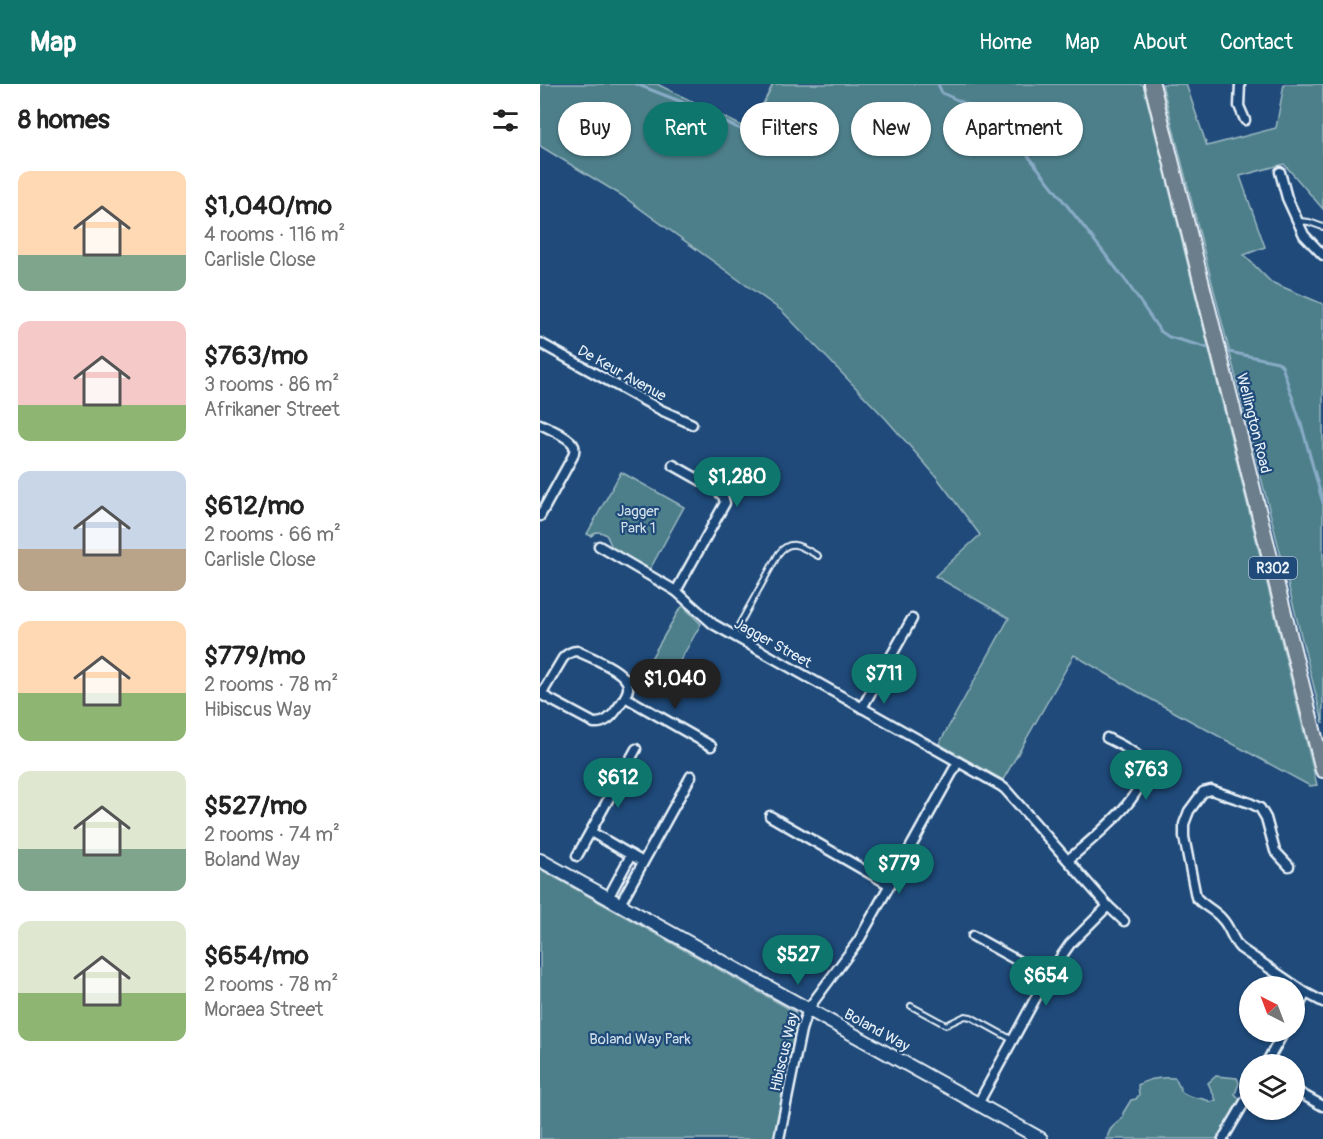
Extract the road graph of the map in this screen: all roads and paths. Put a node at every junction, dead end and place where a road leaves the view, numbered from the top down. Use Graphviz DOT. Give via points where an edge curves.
graph roads {
  1 [pos="1152,84"];
  2 [pos="1240,84"];
  3 [pos="1245,120"];
  4 [pos="1280,172"];
  5 [pos="1298,221"];
  6 [pos="1323,227"];
  7 [pos="1323,255"];
  8 [pos="540,343"];
  9 [pos="540,424"];
  10 [pos="693,424"];
  11 [pos="673,465"];
  12 [pos="540,516"];
  13 [pos="599,546"];
  14 [pos="818,556"];
  15 [pos="676,591"];
  16 [pos="912,619"];
  17 [pos="733,636"];
  18 [pos="541,695"];
  19 [pos="625,696"];
  20 [pos="862,708"];
  21 [pos="1107,738"];
  22 [pos="711,746"];
  23 [pos="636,749"];
  24 [pos="958,762"];
  25 [pos="1323,770"];
  26 [pos="691,776"];
  27 [pos="770,816"];
  28 [pos="591,832"];
  29 [pos="631,855"];
  30 [pos="577,856"];
  31 [pos="540,860"];
  32 [pos="1068,860"];
  33 [pos="643,862"];
  34 [pos="1289,866"];
  35 [pos="890,885"];
  36 [pos="608,898"];
  37 [pos="620,904"];
  38 [pos="1108,906"];
  39 [pos="1124,921"];
  40 [pos="973,936"];
  41 [pos="1047,977"];
  42 [pos="1306,993"];
  43 [pos="1323,1002"];
  44 [pos="911,1006"];
  45 [pos="808,1009"];
  46 [pos="1013,1040"];
  47 [pos="1305,1096"];
  48 [pos="978,1104"];
  49 [pos="1323,1106"];
  50 [pos="1239,1112"];
  51 [pos="779,1139"];
  52 [pos="1041,1139"];
  53 [pos="1223,1139"];
  1 -- 25 [label="main road, Wellington Road / R302"];
  2 -- 3 [label="street" via="1239,106"];
  4 -- 5 [label="street"];
  5 -- 6 [label="lane"];
  5 -- 7 [label="street" via="1304,235"];
  8 -- 10 [label="street, De Keur Avenue"];
  9 -- 12 [label="street" via="574,445 573,456"];
  11 -- 15 [label="street" via="714,488 725,503"];
  13 -- 15 [label="street, Jagger Street"];
  14 -- 17 [label="lane" via="799,546 785,546"];
  15 -- 17 [label="street, Jagger Street"];
  16 -- 20 [label="street"];
  17 -- 20 [label="street, Jagger Street"];
  18 -- 19 [label="street" via="598,724 610,717"];
  18 -- 19 [label="street" via="563,658 577,651 623,676 628,684"];
  19 -- 22 [label="street"];
  20 -- 24 [label="street, Jagger Street"];
  21 -- 32 [label="street" via="1140,758 1144,777 1131,801"];
  23 -- 28 [label="street"];
  24 -- 32 [label="street, Jagger Street" via="1005,789"];
  24 -- 35 [label="street, Hibiscus Way"];
  26 -- 33 [label="street"];
  27 -- 35 [label="street"];
  28 -- 29 [label="street"];
  28 -- 30 [label="street"];
  29 -- 33 [label="street"];
  29 -- 36 [label="street"];
  31 -- 36 [label="street, Boland Way"];
  32 -- 38 [label="street, Jagger Street"];
  33 -- 37 [label="street"];
  34 -- 42 [label="street" via="1275,850 1260,808 1251,803 1211,790 1203,792 1189,811 1184,837 1196,897 1223,919 1240,948"];
  35 -- 45 [label="street, Hibiscus Way" via="855,946"];
  36 -- 37 [label="street, Boland Way"];
  37 -- 45 [label="street, Boland Way"];
  38 -- 39 [label="street, Jagger Street"];
  38 -- 41 [label="street" via="1074,939"];
  40 -- 41 [label="street"];
  41 -- 46 [label="street"];
  42 -- 43 [label="street"];
  44 -- 46 [label="lane" via="946,1025 971,1017"];
  45 -- 48 [label="street, Boland Way"];
  45 -- 51 [label="street, Hibiscus Way"];
  46 -- 48 [label="street"];
  47 -- 49 [label="street"];
  48 -- 52 [label="street, Boland Way"];
  50 -- 53 [label="street"];
}
